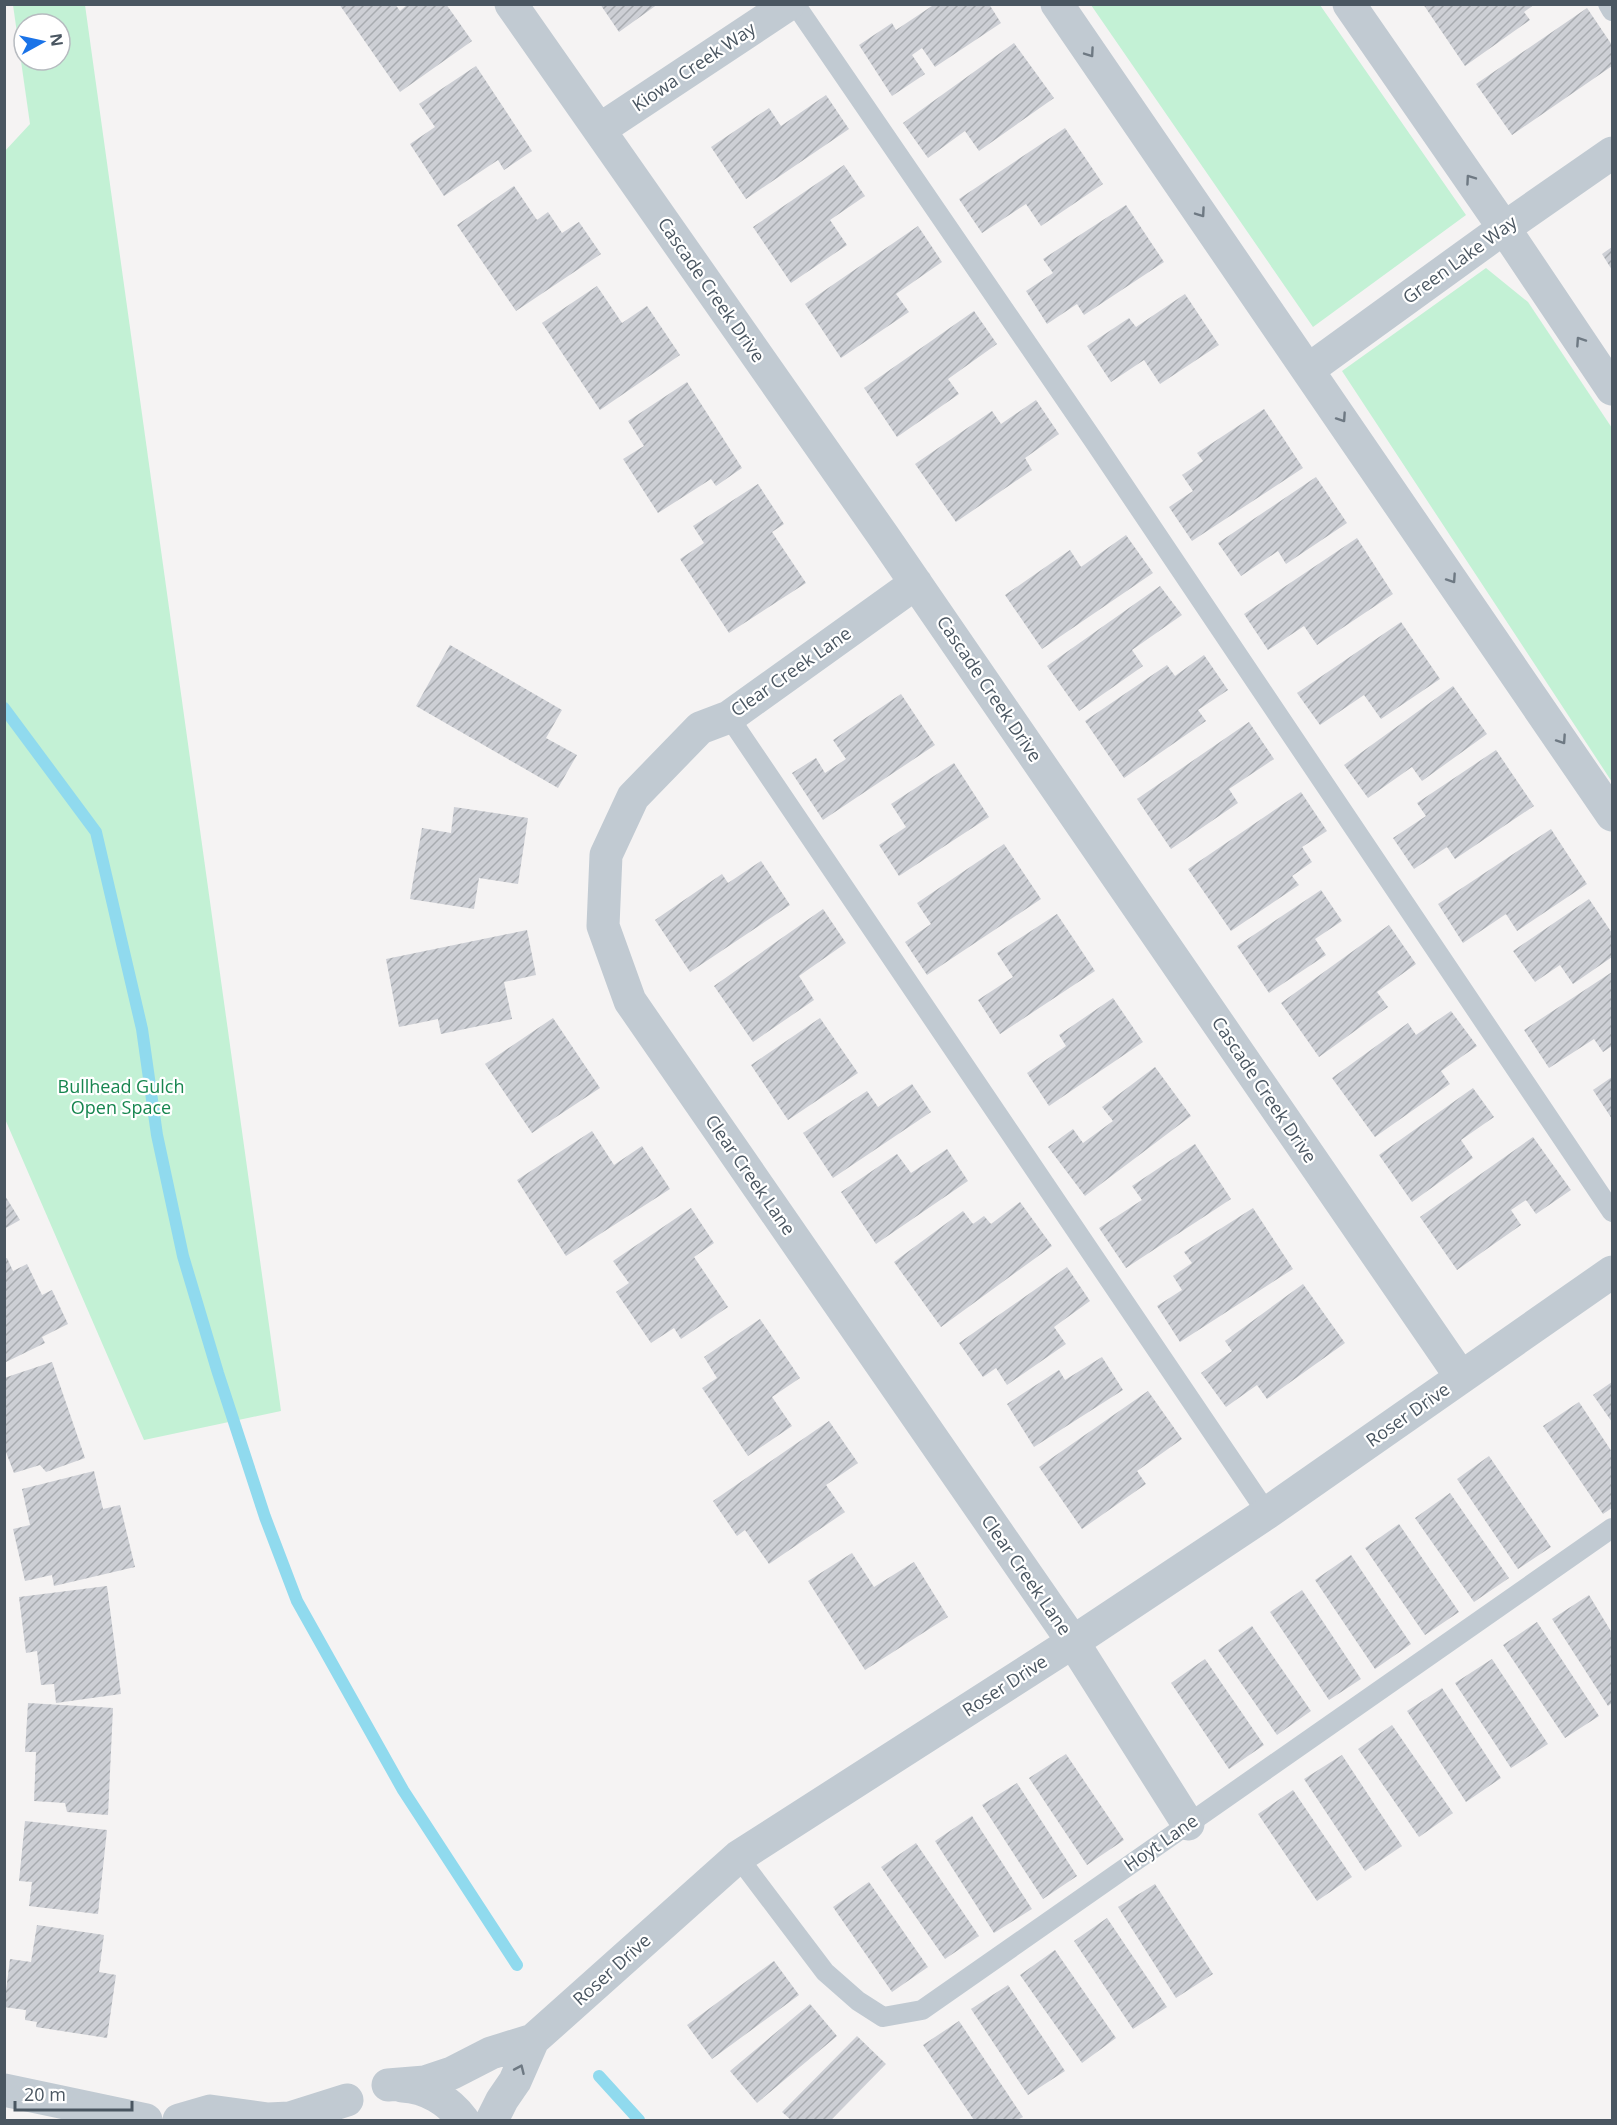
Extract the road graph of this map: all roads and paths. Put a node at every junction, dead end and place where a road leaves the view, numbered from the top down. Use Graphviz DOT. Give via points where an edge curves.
graph roads {
  1 [pos="512,4"];
  2 [pos="789,4"];
  3 [pos="795,4"];
  4 [pos="1057,4"];
  5 [pos="1349,4"];
  6 [pos="1608,4"];
  7 [pos="1612,11"];
  8 [pos="599,130"];
  9 [pos="1612,153"];
  10 [pos="1504,228"];
  11 [pos="1308,370"];
  12 [pos="1612,389"];
  13 [pos="916,583"];
  14 [pos="729,717"];
  15 [pos="1612,815"];
  16 [pos="1612,1212"];
  17 [pos="1612,1272"];
  18 [pos="1461,1377"];
  19 [pos="1267,1513"];
  20 [pos="1612,1528"];
  21 [pos="1072,1642"];
  22 [pos="1188,1824"];
  23 [pos="738,1857"];
  24 [pos="533,2040"];
  25 [pos="388,2085"];
  26 [pos="4,2090"];
  27 [pos="337,2110"];
  28 [pos="146,2121"];
  29 [pos="179,2121"];
  30 [pos="463,2121"];
  31 [pos="492,2121"];
  1 -- 8 [label="street, Cascade Creek Drive"];
  2 -- 8 [label="street, Kiowa Creek Way"];
  3 -- 16 [label="lane"];
  4 -- 11 [label="street, one-way"];
  10 -- 5 [label="street, one-way"];
  6 -- 7 [label="lane"];
  8 -- 13 [label="street, Cascade Creek Drive"];
  9 -- 10 [label="street, Green Lake Way"];
  10 -- 11 [label="street, Green Lake Way"];
  12 -- 10 [label="street, one-way"];
  11 -- 15 [label="street, one-way"];
  13 -- 14 [label="street, Clear Creek Lane"];
  13 -- 18 [label="street, Cascade Creek Drive"];
  14 -- 19 [label="lane"];
  14 -- 21 [label="street, Clear Creek Lane" via="700,728 633,797 606,855 603,926 630,1001"];
  17 -- 18 [label="street, Roser Drive"];
  18 -- 19 [label="street, Roser Drive"];
  19 -- 21 [label="street, Roser Drive"];
  20 -- 22 [label="lane, Hoyt Lane"];
  21 -- 22 [label="street, Clear Creek Lane"];
  21 -- 23 [label="street, Roser Drive"];
  22 -- 23 [label="lane, Hoyt Lane" via="922,2010 883,2017 825,1972"];
  23 -- 24 [label="street, Roser Drive"];
  24 -- 25 [label="street" via="491,2053 425,2082"];
  31 -- 24 [label="street, one-way"];
  25 -- 27 [label="street" via="367,2090"];
  25 -- 30 [label="street" via="438,2096"];
  26 -- 28 [label="street"];
  27 -- 29 [label="street" via="268,2119 210,2111"];
}
